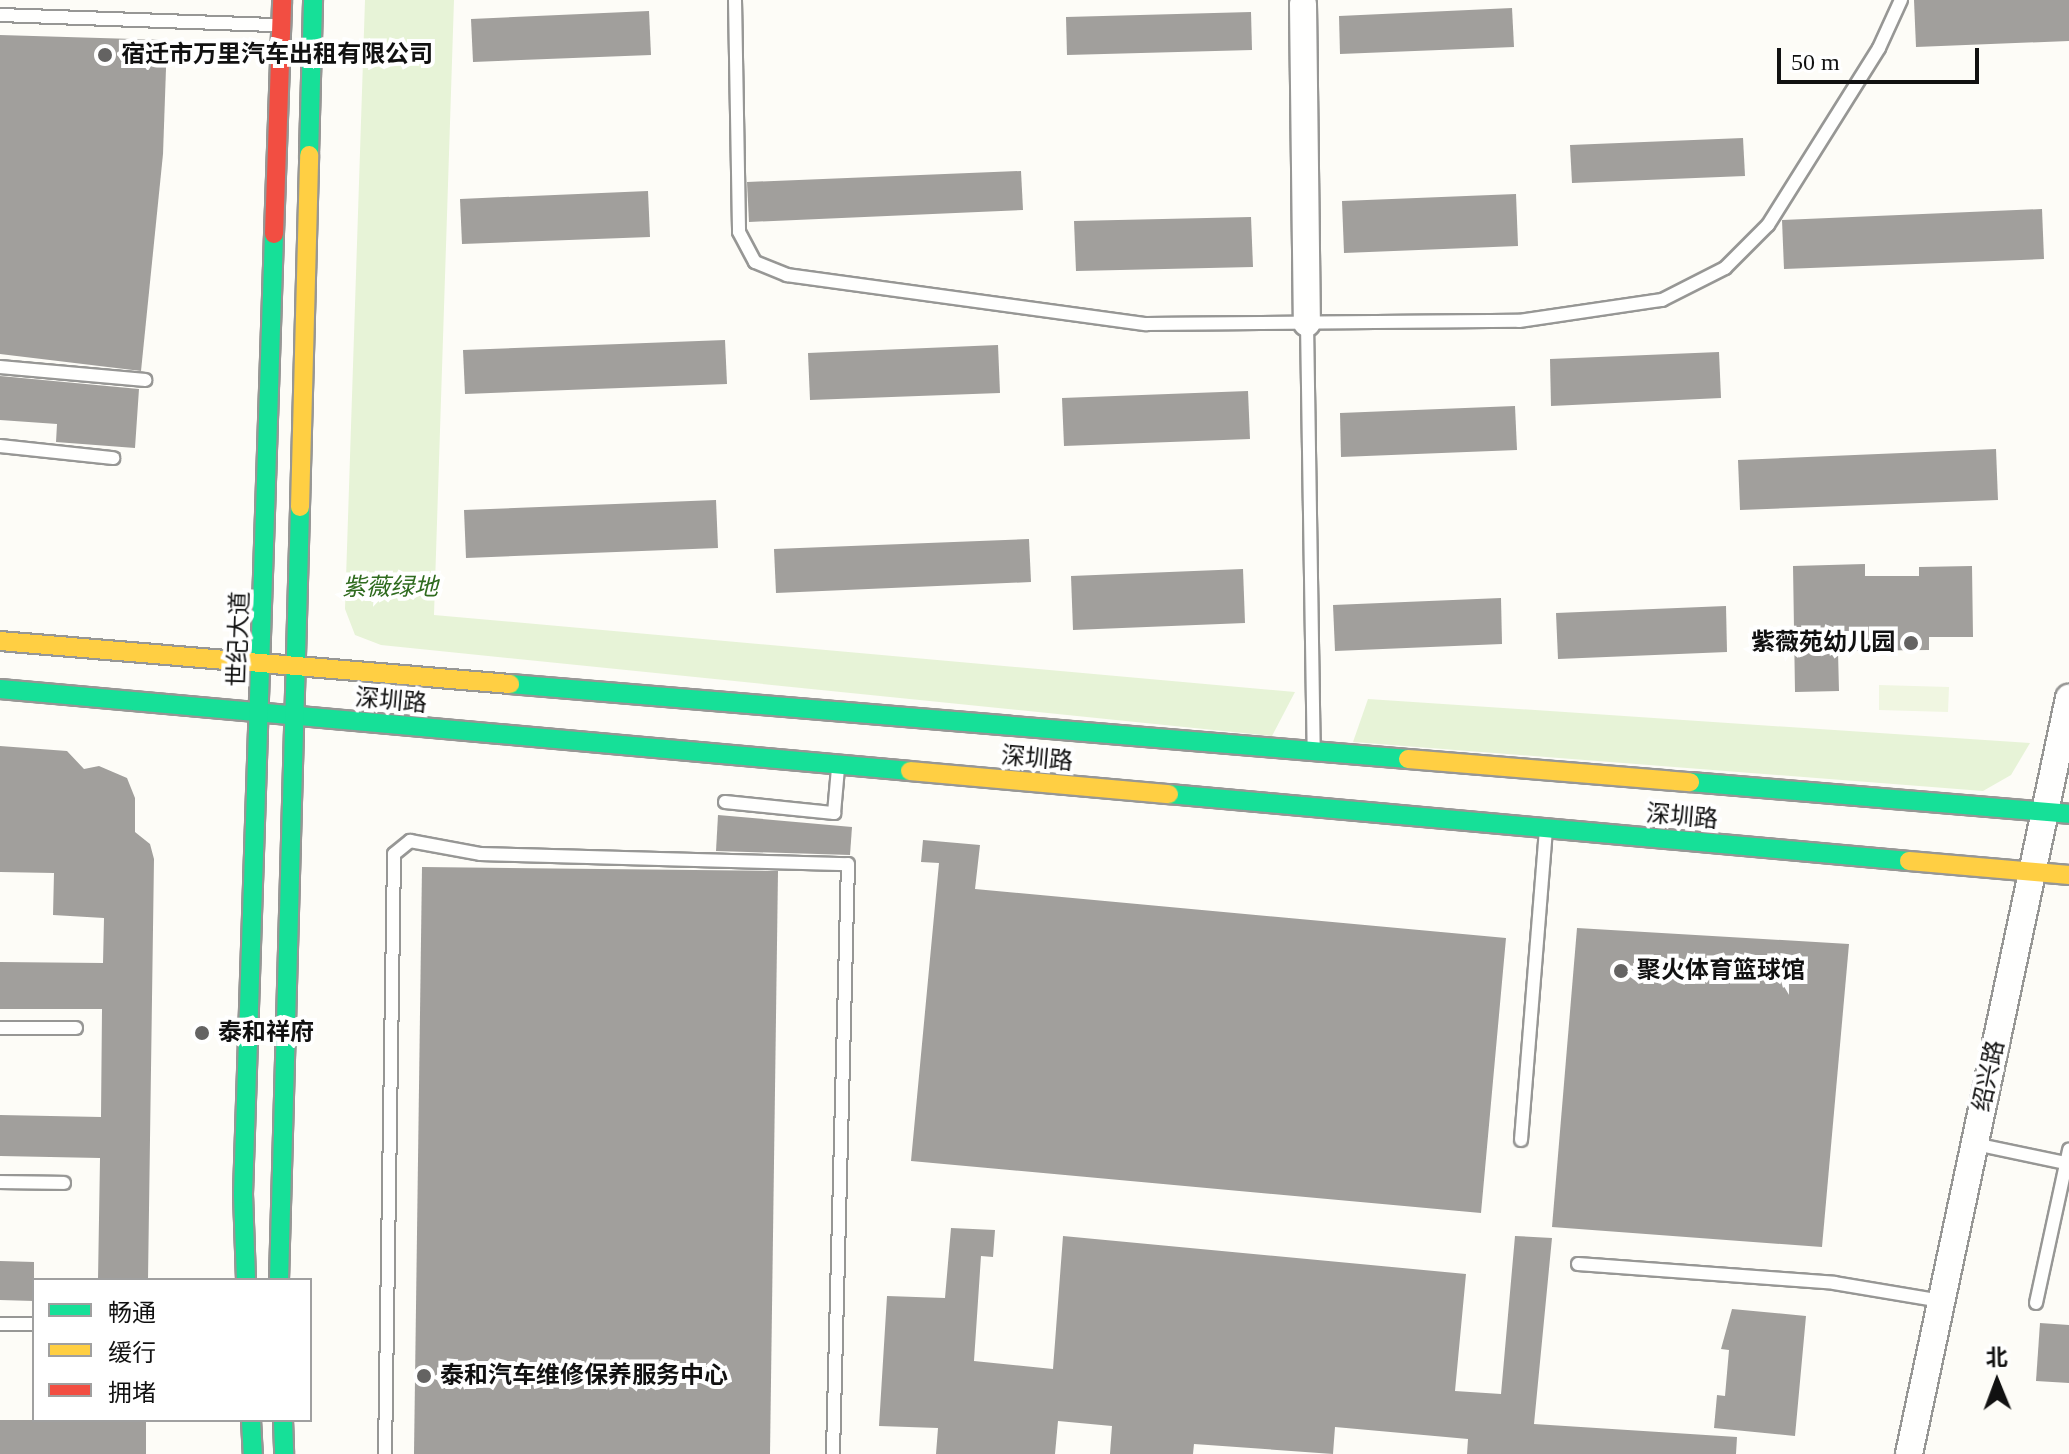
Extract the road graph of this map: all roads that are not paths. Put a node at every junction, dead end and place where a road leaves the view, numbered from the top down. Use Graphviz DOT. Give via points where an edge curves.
graph roads {
  1 [pos="282,0"];
  2 [pos="313,0"];
  3 [pos="735,0"];
  4 [pos="1901,0"];
  5 [pos="1303,4"];
  6 [pos="0,15"];
  7 [pos="281,25"];
  8 [pos="1307,323"];
  9 [pos="0,367"];
  10 [pos="145,380"];
  11 [pos="0,446"];
  12 [pos="113,458"];
  13 [pos="0,641"];
  14 [pos="263,665"];
  15 [pos="299,668"];
  16 [pos="0,689"];
  17 [pos="2069,698"];
  18 [pos="260,713"];
  19 [pos="297,717"];
  20 [pos="1314,752"];
  21 [pos="838,765"];
  22 [pos="725,802"];
  23 [pos="2057,813"];
  24 [pos="1546,828"];
  25 [pos="2032,872"];
  26 [pos="2069,875"];
  27 [pos="0,1028"];
  28 [pos="76,1028"];
  29 [pos="1521,1140"];
  30 [pos="1975,1144"];
  31 [pos="2068,1156"];
  32 [pos="0,1182"];
  33 [pos="64,1183"];
  34 [pos="1578,1264"];
  35 [pos="246,1278"];
  36 [pos="279,1278"];
  37 [pos="1942,1301"];
  38 [pos="2036,1303"];
  39 [pos="0,1324"];
  40 [pos="32,1324"];
  41 [pos="251,1422"];
  42 [pos="283,1422"];
  43 [pos="253,1454"];
  44 [pos="284,1454"];
  45 [pos="385,1454"];
  46 [pos="833,1454"];
  47 [pos="1909,1454"];
  1 -- 7 [label="street, 世纪大道"];
  2 -- 15 [label="street"];
  3 -- 8 [label="lane" via="739,232 743,249 768,269 1146,324"];
  4 -- 8 [label="lane" via="1879,48 1786,198 1725,268 1662,300 1564,319"];
  5 -- 8 [label="street"];
  6 -- 7 [label="lane"];
  7 -- 14 [label="street, 世纪大道"];
  8 -- 20 [label="lane"];
  9 -- 10 [label="lane"];
  11 -- 12 [label="lane"];
  13 -- 14 [label="street, 深圳路"];
  14 -- 15 [label="street, 深圳路"];
  14 -- 18 [label="street, 世纪大道"];
  15 -- 19 [label="street"];
  15 -- 20 [label="street, 深圳路"];
  16 -- 18 [label="street, 深圳路"];
  17 -- 23 [label="street, 绍兴路"];
  18 -- 19 [label="street, 深圳路"];
  18 -- 35 [label="street, 世纪大道" via="243,1194"];
  19 -- 21 [label="street, 深圳路"];
  19 -- 36 [label="street"];
  20 -- 23 [label="street, 深圳路"];
  21 -- 22 [label="lane" via="834,813"];
  21 -- 24 [label="street, 深圳路"];
  23 -- 25 [label="street, 绍兴路"];
  24 -- 25 [label="street, 深圳路"];
  24 -- 29 [label="lane"];
  25 -- 26 [label="street, 深圳路"];
  25 -- 30 [label="street, 绍兴路"];
  27 -- 28 [label="lane"];
  30 -- 31 [label="lane"];
  30 -- 37 [label="street, 绍兴路"];
  31 -- 38 [label="lane"];
  32 -- 33 [label="lane"];
  34 -- 37 [label="lane" via="1834,1283"];
  37 -- 47 [label="street, 绍兴路"];
  39 -- 40 [label="lane"];
  41 -- 43 [label="street"];
  42 -- 44 [label="street"];
  45 -- 46 [label="lane" via="394,854 410,841 480,854 848,864"];
}
